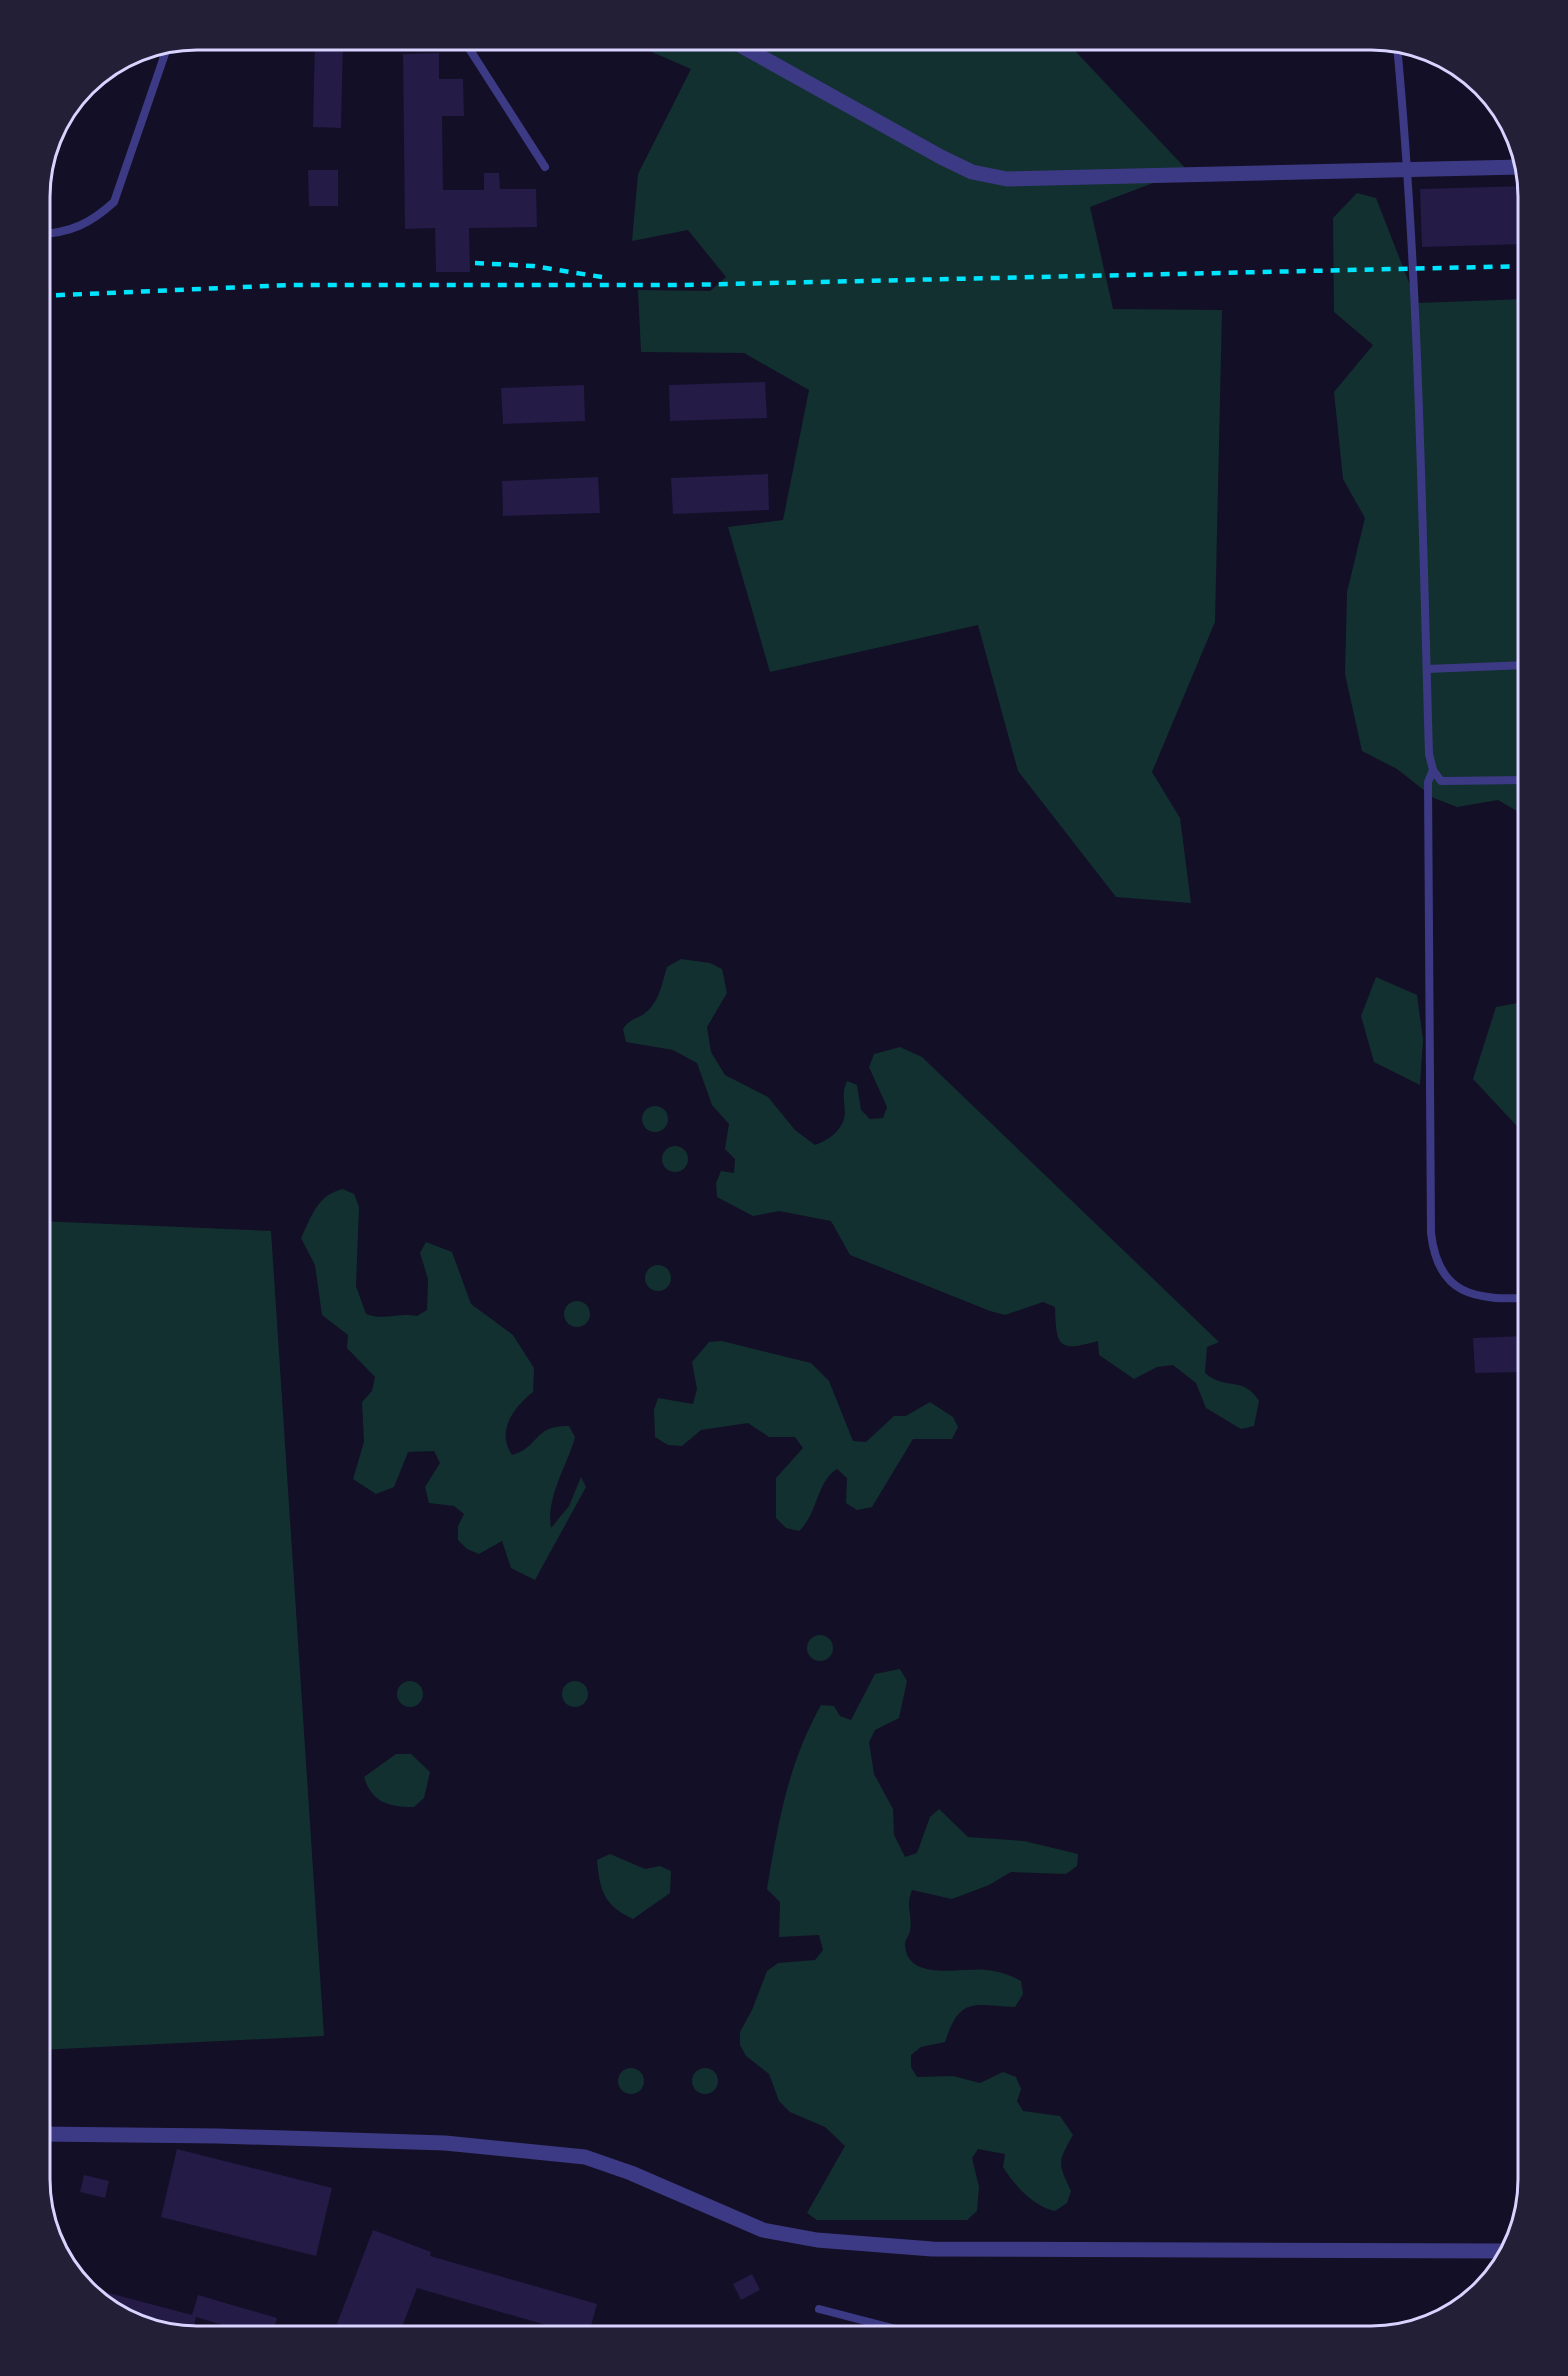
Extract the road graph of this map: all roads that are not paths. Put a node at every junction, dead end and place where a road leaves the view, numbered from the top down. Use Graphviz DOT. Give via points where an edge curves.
graph roads {
  1 [pos="470,50"];
  2 [pos="749,50"];
  3 [pos="1398,52"];
  4 [pos="165,53"];
  5 [pos="545,167"];
  6 [pos="1515,167"];
  7 [pos="1409,170"];
  8 [pos="50,232"];
  9 [pos="1518,665"];
  10 [pos="1427,669"];
  11 [pos="1432,770"];
  12 [pos="1518,780"];
  13 [pos="1518,1297"];
  14 [pos="50,2134"];
  15 [pos="1500,2251"];
  16 [pos="819,2309"];
  17 [pos="885,2326"];
  1 -- 5 [label="lane"];
  2 -- 7 [label="street" via="941,157 972,172 995,177"];
  3 -- 7 [label="lane"];
  4 -- 8 [label="lane" via="114,202 79,228"];
  6 -- 7 [label="street"];
  7 -- 10 [label="lane"];
  9 -- 10 [label="lane"];
  10 -- 11 [label="lane"];
  11 -- 12 [label="lane" via="1441,781"];
  11 -- 13 [label="lane" via="1428,783 1434,1258 1445,1278 1472,1295"];
  14 -- 15 [label="street" via="445,2143 585,2157 763,2230 817,2240 920,2248"];
  16 -- 17 [label="lane"];
}
